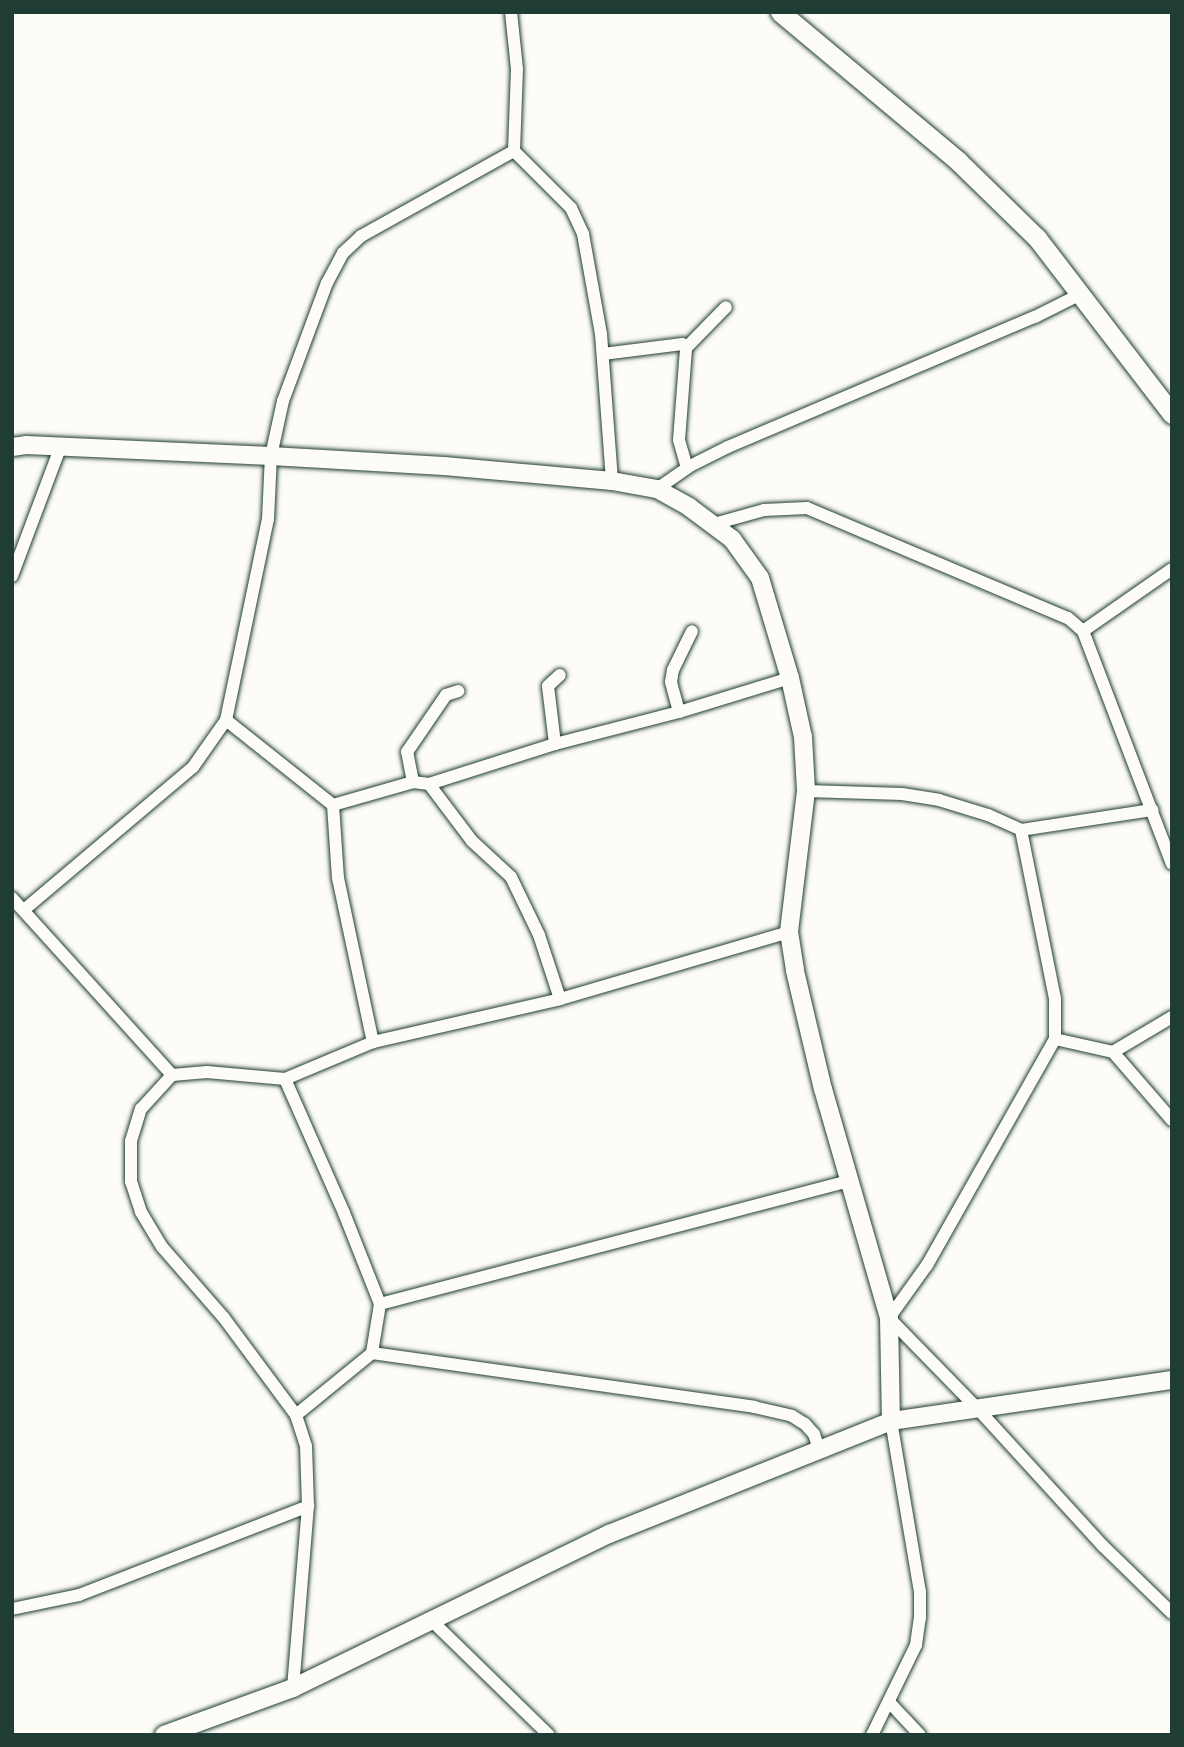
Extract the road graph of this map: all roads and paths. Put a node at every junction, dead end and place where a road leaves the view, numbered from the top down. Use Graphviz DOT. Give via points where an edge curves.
graph roads {
  1 [pos="511,12"];
  2 [pos="780,12"];
  3 [pos="514,151"];
  4 [pos="1082,294"];
  5 [pos="726,307"];
  6 [pos="686,348"];
  7 [pos="603,354"];
  8 [pos="1172,414"];
  9 [pos="12,447"];
  10 [pos="60,448"];
  11 [pos="271,456"];
  12 [pos="687,468"];
  13 [pos="612,481"];
  14 [pos="657,489"];
  15 [pos="714,524"];
  16 [pos="1172,569"];
  17 [pos="12,576"];
  18 [pos="692,631"];
  19 [pos="1083,631"];
  20 [pos="560,675"];
  21 [pos="790,678"];
  22 [pos="458,691"];
  23 [pos="679,712"];
  24 [pos="226,720"];
  25 [pos="555,744"];
  26 [pos="413,782"];
  27 [pos="429,783"];
  28 [pos="806,791"];
  29 [pos="333,805"];
  30 [pos="1152,810"];
  31 [pos="1021,830"];
  32 [pos="1172,864"];
  33 [pos="12,898"];
  34 [pos="24,909"];
  35 [pos="789,932"];
  36 [pos="560,999"];
  37 [pos="1172,1017"];
  38 [pos="1055,1039"];
  39 [pos="373,1042"];
  40 [pos="1113,1052"];
  41 [pos="172,1075"];
  42 [pos="285,1079"];
  43 [pos="1172,1120"];
  44 [pos="851,1180"];
  45 [pos="380,1304"];
  46 [pos="889,1318"];
  47 [pos="372,1353"];
  48 [pos="1172,1380"];
  49 [pos="976,1407"];
  50 [pos="296,1415"];
  51 [pos="891,1421"];
  52 [pos="819,1449"];
  53 [pos="308,1506"];
  54 [pos="12,1609"];
  55 [pos="1172,1613"];
  56 [pos="432,1621"];
  57 [pos="293,1688"];
  58 [pos="889,1702"];
  59 [pos="164,1735"];
  60 [pos="549,1735"];
  61 [pos="872,1735"];
  62 [pos="920,1735"];
  1 -- 3 [label="street" via="517,69"];
  2 -- 4 [label="main road" via="958,161 1037,239"];
  3 -- 7 [label="street" via="571,208 583,234"];
  3 -- 11 [label="street" via="361,236 343,253 327,283 284,401"];
  4 -- 8 [label="main road"];
  4 -- 12 [label="street"];
  5 -- 6 [label="street"];
  6 -- 7 [label="street" via="682,344"];
  6 -- 12 [label="street" via="679,440"];
  7 -- 13 [label="street"];
  9 -- 10 [label="street"];
  10 -- 11 [label="street"];
  10 -- 17 [label="street"];
  11 -- 13 [label="street"];
  11 -- 24 [label="street" via="268,519"];
  12 -- 14 [label="street"];
  13 -- 14 [label="street"];
  14 -- 15 [label="street"];
  15 -- 19 [label="street" via="764,510 807,508 1019,596 1068,618"];
  15 -- 21 [label="street" via="732,539 760,578"];
  16 -- 19 [label="street"];
  18 -- 23 [label="street" via="671,682"];
  19 -- 30 [label="street"];
  20 -- 25 [label="street" via="548,686"];
  21 -- 23 [label="street"];
  21 -- 28 [label="street" via="803,737"];
  22 -- 26 [label="street" via="446,695 407,752"];
  23 -- 25 [label="street"];
  24 -- 29 [label="street"];
  24 -- 34 [label="street" via="193,767"];
  25 -- 27 [label="street"];
  26 -- 27 [label="street"];
  26 -- 29 [label="street"];
  27 -- 36 [label="street" via="472,841 511,877 539,935"];
  28 -- 31 [label="street" via="939,800"];
  28 -- 35 [label="street"];
  29 -- 39 [label="street" via="338,878"];
  30 -- 31 [label="street"];
  30 -- 32 [label="street"];
  31 -- 38 [label="street" via="1055,999"];
  33 -- 34 [label="street"];
  34 -- 41 [label="street"];
  35 -- 36 [label="street"];
  35 -- 44 [label="street" via="823,1089"];
  36 -- 39 [label="street"];
  37 -- 40 [label="street"];
  38 -- 40 [label="street"];
  38 -- 46 [label="street" via="927,1265"];
  39 -- 42 [label="street"];
  40 -- 43 [label="street"];
  41 -- 42 [label="street" via="207,1072"];
  41 -- 50 [label="street" via="141,1109 131,1141 131,1182 141,1212 162,1247 224,1318"];
  42 -- 45 [label="street"];
  44 -- 45 [label="street"];
  44 -- 46 [label="street"];
  45 -- 47 [label="street"];
  46 -- 49 [label="street"];
  46 -- 51 [label="street"];
  47 -- 50 [label="street"];
  47 -- 52 [label="street" via="754,1407 805,1424"];
  48 -- 49 [label="street"];
  49 -- 51 [label="street"];
  49 -- 55 [label="street" via="1103,1546"];
  50 -- 53 [label="street" via="306,1446"];
  51 -- 52 [label="street"];
  51 -- 58 [label="street" via="920,1592 920,1618 916,1645"];
  52 -- 56 [label="street" via="608,1534"];
  53 -- 54 [label="street" via="79,1595"];
  53 -- 57 [label="street"];
  56 -- 57 [label="street"];
  56 -- 60 [label="street"];
  57 -- 59 [label="street"];
  58 -- 61 [label="street"];
  58 -- 62 [label="street"];
}
